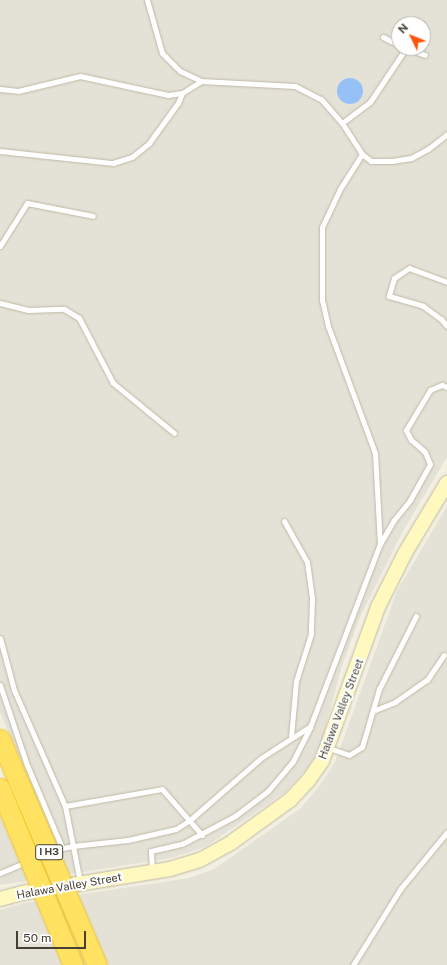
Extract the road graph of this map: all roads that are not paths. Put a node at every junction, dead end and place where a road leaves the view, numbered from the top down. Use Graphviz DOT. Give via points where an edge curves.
graph roads {
  1 [pos="147,0"];
  2 [pos="383,37"];
  3 [pos="391,41"];
  4 [pos="401,56"];
  5 [pos="201,81"];
  6 [pos="0,88"];
  7 [pos="182,93"];
  8 [pos="342,123"];
  9 [pos="447,134"];
  10 [pos="0,151"];
  11 [pos="362,154"];
  12 [pos="93,216"];
  13 [pos="0,246"];
  14 [pos="447,282"];
  15 [pos="0,303"];
  16 [pos="447,326"];
  17 [pos="447,387"];
  18 [pos="174,434"];
  19 [pos="447,482"];
  20 [pos="284,520"];
  21 [pos="380,544"];
  22 [pos="416,616"];
  23 [pos="0,638"];
  24 [pos="444,655"];
  25 [pos="0,686"];
  26 [pos="373,711"];
  27 [pos="310,727"];
  28 [pos="291,737"];
  29 [pos="0,739"];
  30 [pos="328,747"];
  31 [pos="0,788"];
  32 [pos="66,806"];
  33 [pos="190,820"];
  34 [pos="447,832"];
  35 [pos="202,835"];
  36 [pos="73,846"];
  37 [pos="62,848"];
  38 [pos="152,872"];
  39 [pos="0,873"];
  40 [pos="80,883"];
  41 [pos="0,899"];
  42 [pos="73,965"];
  43 [pos="97,965"];
  44 [pos="353,965"];
  1 -- 5 [label="lane" via="162,53 180,71"];
  2 -- 3 [label="lane"];
  4 -- 8 [label="lane" via="370,102"];
  5 -- 7 [label="lane"];
  5 -- 8 [label="lane" via="295,86 321,99"];
  6 -- 7 [label="lane" via="18,90 80,76 168,95"];
  7 -- 10 [label="lane" via="178,103 149,143 132,157 113,163"];
  8 -- 11 [label="lane"];
  9 -- 11 [label="lane" via="411,158 371,161"];
  11 -- 21 [label="lane" via="340,189 322,227 322,300 328,326 375,452"];
  12 -- 13 [label="lane" via="27,203"];
  14 -- 16 [label="lane" via="409,268 394,278 389,296 423,306 441,318"];
  15 -- 18 [label="lane" via="28,310 64,309 79,318 113,383"];
  17 -- 21 [label="lane" via="442,385 430,390 411,418 406,430 411,440 425,452 430,464 410,500"];
  19 -- 30 [label="street, Halawa Valley Street" via="402,558 378,607"];
  20 -- 28 [label="lane" via="307,562 312,599 311,634 296,681"];
  21 -- 27 [label="lane"];
  22 -- 26 [label="lane" via="379,689"];
  23 -- 32 [label="lane" via="14,690"];
  24 -- 26 [label="lane" via="427,680 395,702"];
  25 -- 37 [label="lane" via="27,765"];
  26 -- 30 [label="lane" via="362,747 349,756"];
  27 -- 28 [label="lane"];
  27 -- 35 [label="lane" via="293,761 268,791 235,816"];
  28 -- 33 [label="lane" via="261,758"];
  29 -- 43 [label="highway, I H3, bridge"];
  30 -- 38 [label="street, Halawa Valley Street" via="315,772 298,792 232,842 200,860"];
  31 -- 42 [label="highway, I H3, bridge"];
  32 -- 33 [label="lane" via="162,789"];
  32 -- 36 [label="lane"];
  33 -- 35 [label="lane"];
  33 -- 36 [label="lane" via="176,829 164,832 128,840"];
  34 -- 44 [label="lane" via="404,883"];
  35 -- 38 [label="lane" via="182,844 151,851"];
  36 -- 37 [label="lane"];
  36 -- 40 [label="lane"];
  37 -- 39 [label="lane"];
  38 -- 40 [label="street, Halawa Valley Street"];
  40 -- 41 [label="street, Halawa Valley Street"];
}
